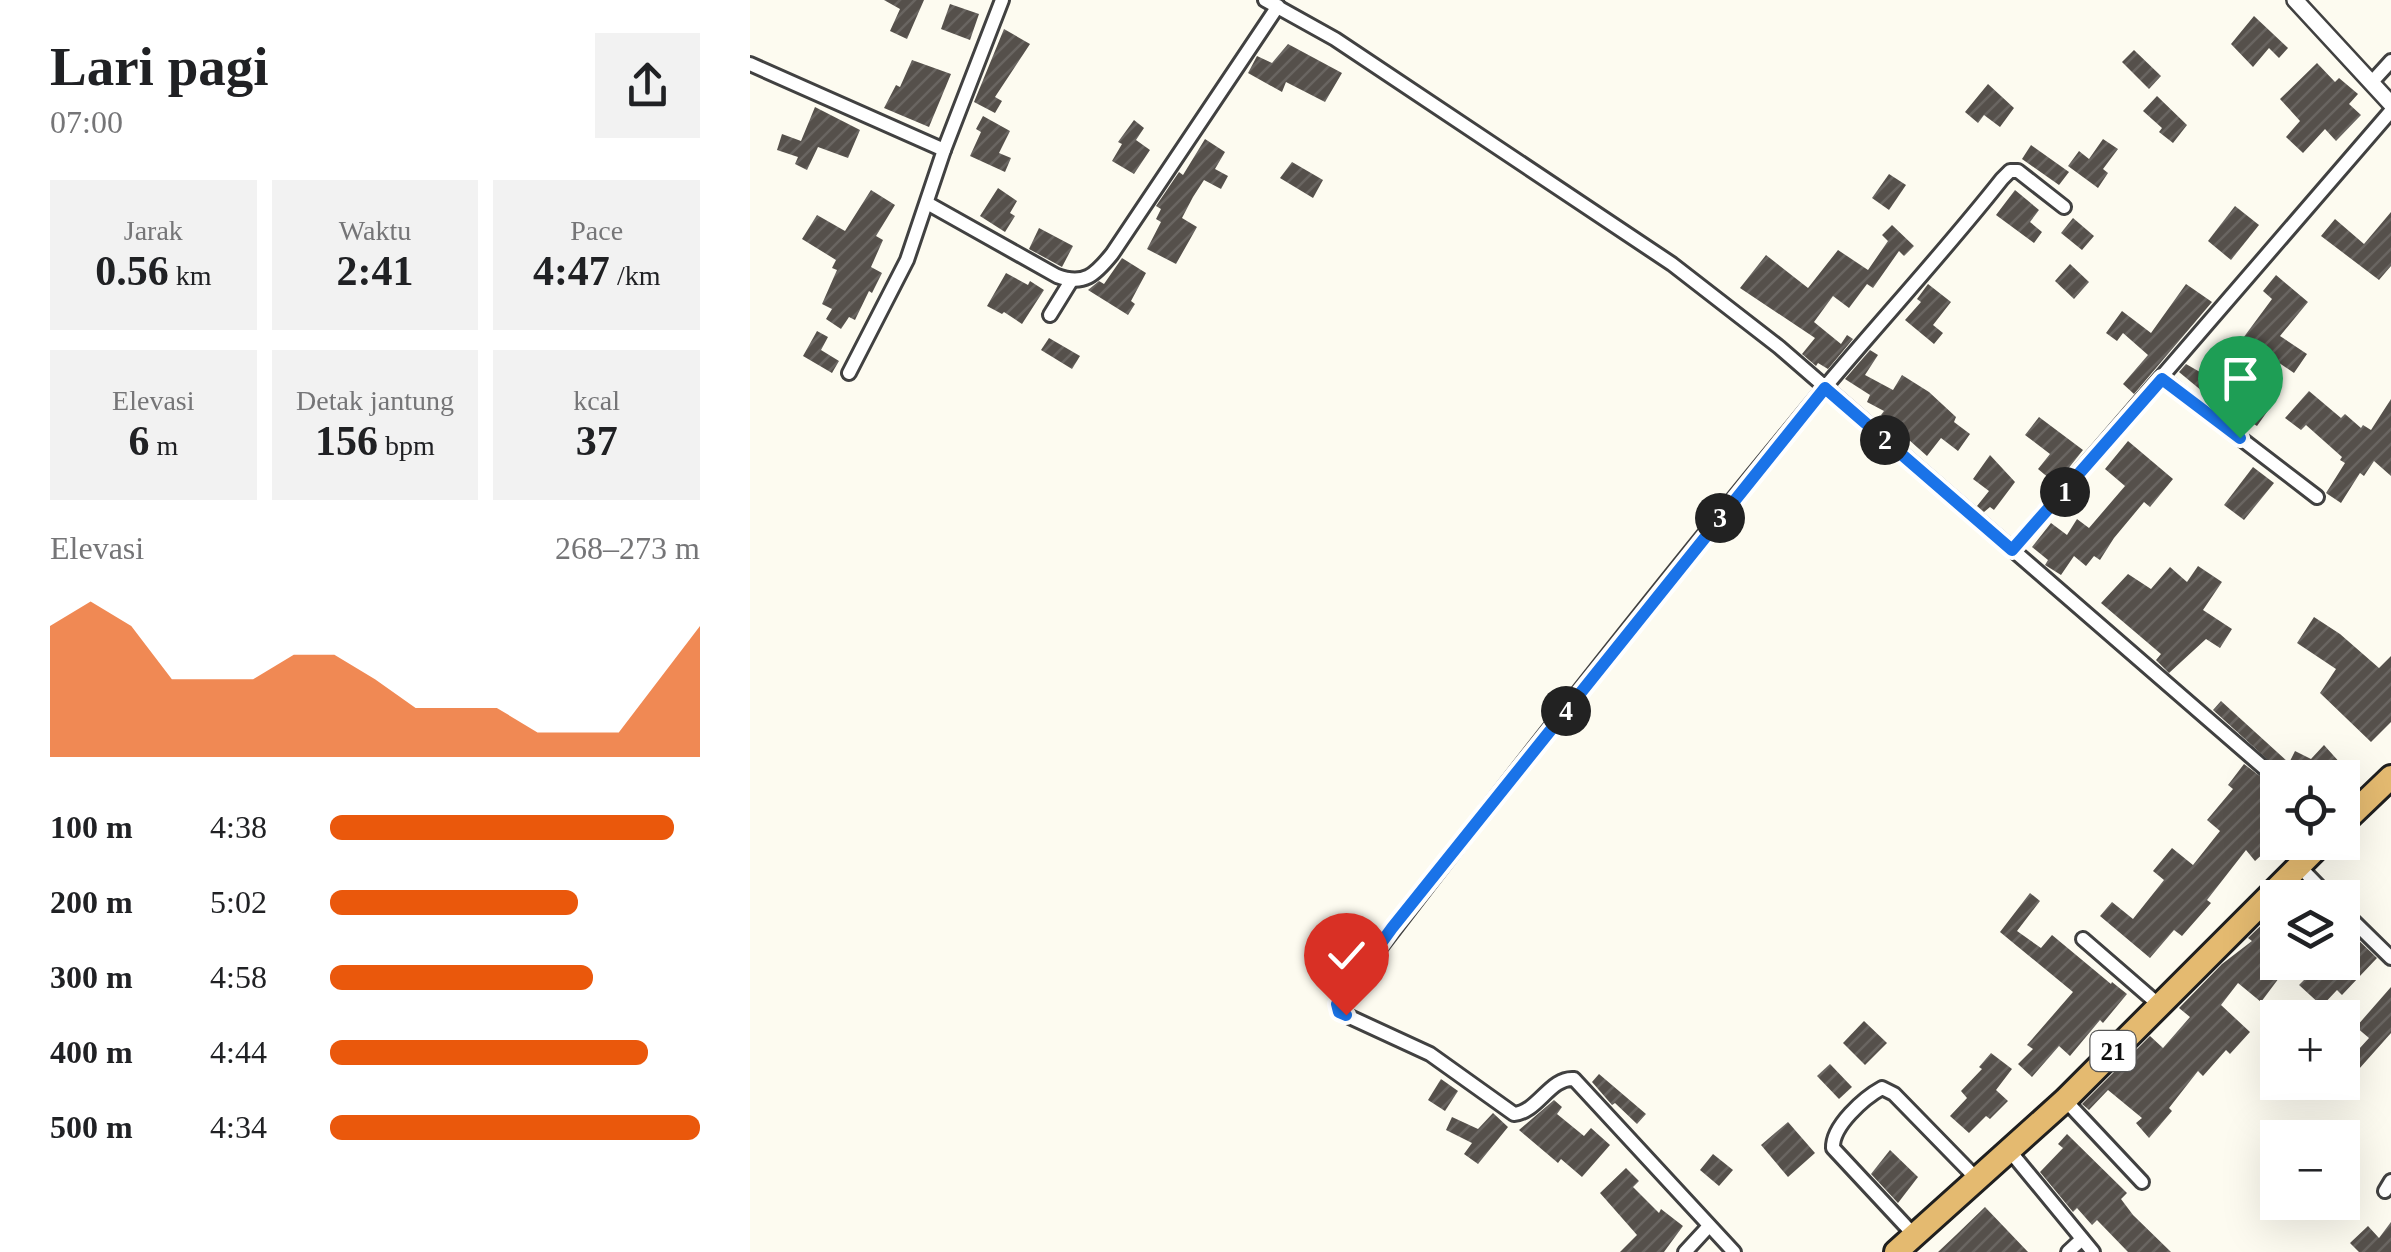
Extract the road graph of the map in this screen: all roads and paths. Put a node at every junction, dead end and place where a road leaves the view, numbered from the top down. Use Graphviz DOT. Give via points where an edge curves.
graph roads {
  1 [pos="1002,0"];
  2 [pos="2295,0"];
  3 [pos="1271,3"];
  4 [pos="2391,61"];
  5 [pos="750,64"];
  6 [pos="2371,83"];
  7 [pos="2391,108"];
  8 [pos="944,150"];
  9 [pos="927,203"];
  10 [pos="2064,208"];
  11 [pos="1072,282"];
  12 [pos="1050,314"];
  13 [pos="849,373"];
  14 [pos="2162,379"];
  15 [pos="1825,388"];
  16 [pos="2318,497"];
  17 [pos="2012,550"];
  18 [pos="2260,764"];
  19 [pos="2391,778"];
  20 [pos="2360,807"];
  21 [pos="2305,860"];
  22 [pos="2299,866"];
  23 [pos="2313,880"];
  24 [pos="2360,928"];
  25 [pos="2083,939"];
  26 [pos="2391,958"];
  27 [pos="2158,1004"];
  28 [pos="2065,1100"];
  29 [pos="2009,1150"];
  30 [pos="1976,1178"];
  31 [pos="2142,1182"];
  32 [pos="1709,1226"];
  33 [pos="1914,1235"];
  34 [pos="2082,1239"];
  35 [pos="1684,1252"];
  36 [pos="1734,1252"];
  37 [pos="1896,1252"];
  38 [pos="2068,1252"];
  39 [pos="2093,1252"];
  1 -- 8 [label="street"];
  2 -- 6 [label="street"];
  3 -- 11 [label="street" via="1112,254 1092,276"];
  3 -- 15 [label="street" via="1672,264"];
  4 -- 6 [label="street"];
  5 -- 8 [label="street"];
  6 -- 7 [label="street"];
  7 -- 14 [label="street"];
  8 -- 9 [label="street"];
  9 -- 11 [label="street"];
  9 -- 13 [label="street" via="900,275"];
  10 -- 15 [label="street" via="2010,171"];
  11 -- 12 [label="street"];
  14 -- 16 [label="street"];
  14 -- 17 [label="street"];
  15 -- 17 [label="street"];
  15 -- 32 [label="street" via="1392,928 1336,1008 1430,1054 1514,1114 1523,1114 1563,1080 1574,1080"];
  17 -- 18 [label="street"];
  19 -- 20 [label="highway"];
  21 -- 22 [label="highway, 21"];
  22 -- 23 [label="street"];
  22 -- 27 [label="highway, 21"];
  24 -- 26 [label="street"];
  25 -- 27 [label="street"];
  27 -- 28 [label="highway, 21"];
  28 -- 29 [label="highway, 21"];
  28 -- 31 [label="street"];
  29 -- 30 [label="highway, 21"];
  29 -- 34 [label="street"];
  30 -- 33 [label="highway, 21"];
  30 -- 33 [label="street" via="1894,1094 1882,1088 1873,1093 1835,1133 1833,1148"];
  32 -- 35 [label="street"];
  32 -- 36 [label="street"];
  33 -- 37 [label="highway, 21"];
  34 -- 38 [label="street"];
  34 -- 39 [label="street"];
}
